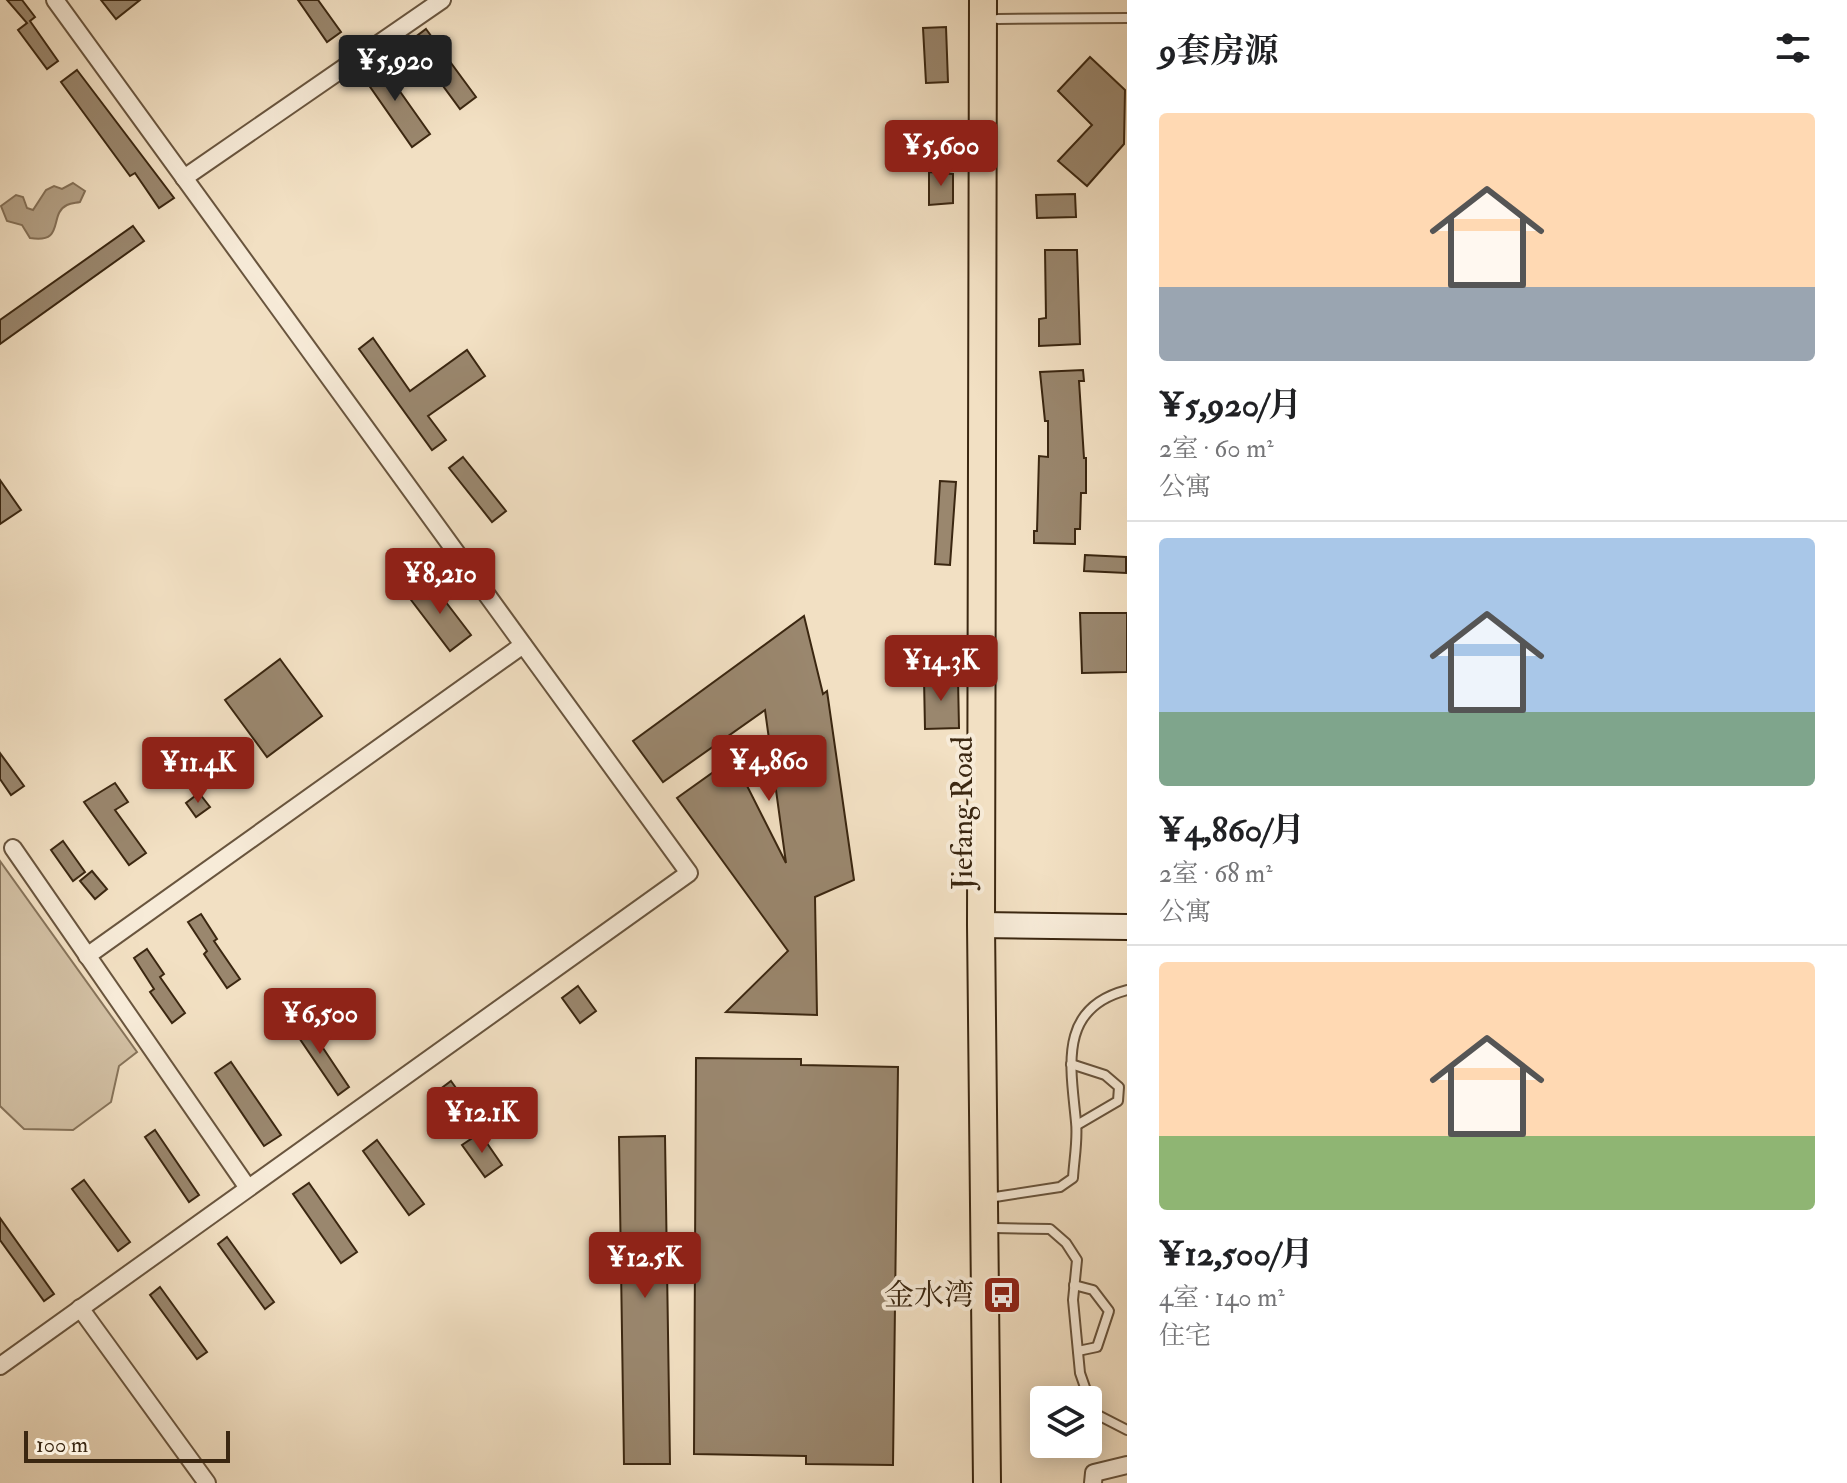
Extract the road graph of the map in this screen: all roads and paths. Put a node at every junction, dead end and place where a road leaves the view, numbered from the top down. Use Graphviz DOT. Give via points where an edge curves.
graph roads {
  1 [pos="55,0"];
  2 [pos="442,0"];
  3 [pos="993,6"];
  4 [pos="1127,18"];
  5 [pos="184,178"];
  6 [pos="523,645"];
  7 [pos="13,848"];
  8 [pos="987,925"];
  9 [pos="1127,927"];
  10 [pos="87,956"];
  11 [pos="1127,990"];
  12 [pos="1071,1064"];
  13 [pos="1077,1125"];
  14 [pos="248,1188"];
  15 [pos="995,1197"];
  16 [pos="995,1228"];
  17 [pos="1074,1285"];
  18 [pos="80,1308"];
  19 [pos="1078,1351"];
  20 [pos="0,1366"];
  21 [pos="1127,1430"];
  22 [pos="1127,1465"];
  23 [pos="207,1483"];
  24 [pos="987,1483"];
  25 [pos="997,1483"];
  26 [pos="1093,1483"];
  1 -- 5 [label="street"];
  2 -- 5 [label="street"];
  3 -- 4 [label="lane"];
  3 -- 8 [label="main road, Jiefang Road"];
  5 -- 6 [label="street"];
  6 -- 10 [label="street"];
  6 -- 14 [label="street" via="689,873"];
  7 -- 10 [label="street"];
  8 -- 9 [label="street"];
  8 -- 15 [label="main road, Jiefang Road"];
  8 -- 24 [label="main road"];
  10 -- 14 [label="street"];
  11 -- 12 [label="lane" via="1111,994 1088,1012 1071,1046"];
  12 -- 13 [label="lane"];
  12 -- 13 [label="lane" via="1105,1075 1119,1087 1118,1101"];
  13 -- 15 [label="lane" via="1073,1178 1060,1187"];
  14 -- 18 [label="street"];
  15 -- 16 [label="main road, Jiefang Road"];
  16 -- 17 [label="lane" via="1050,1229 1077,1260"];
  16 -- 25 [label="main road, Jiefang Road"];
  17 -- 19 [label="lane"];
  17 -- 19 [label="lane" via="1093,1290 1109,1311 1097,1347"];
  18 -- 20 [label="street"];
  18 -- 23 [label="street"];
  19 -- 21 [label="lane" via="1094,1413"];
  22 -- 26 [label="street" via="1094,1473"];
}
